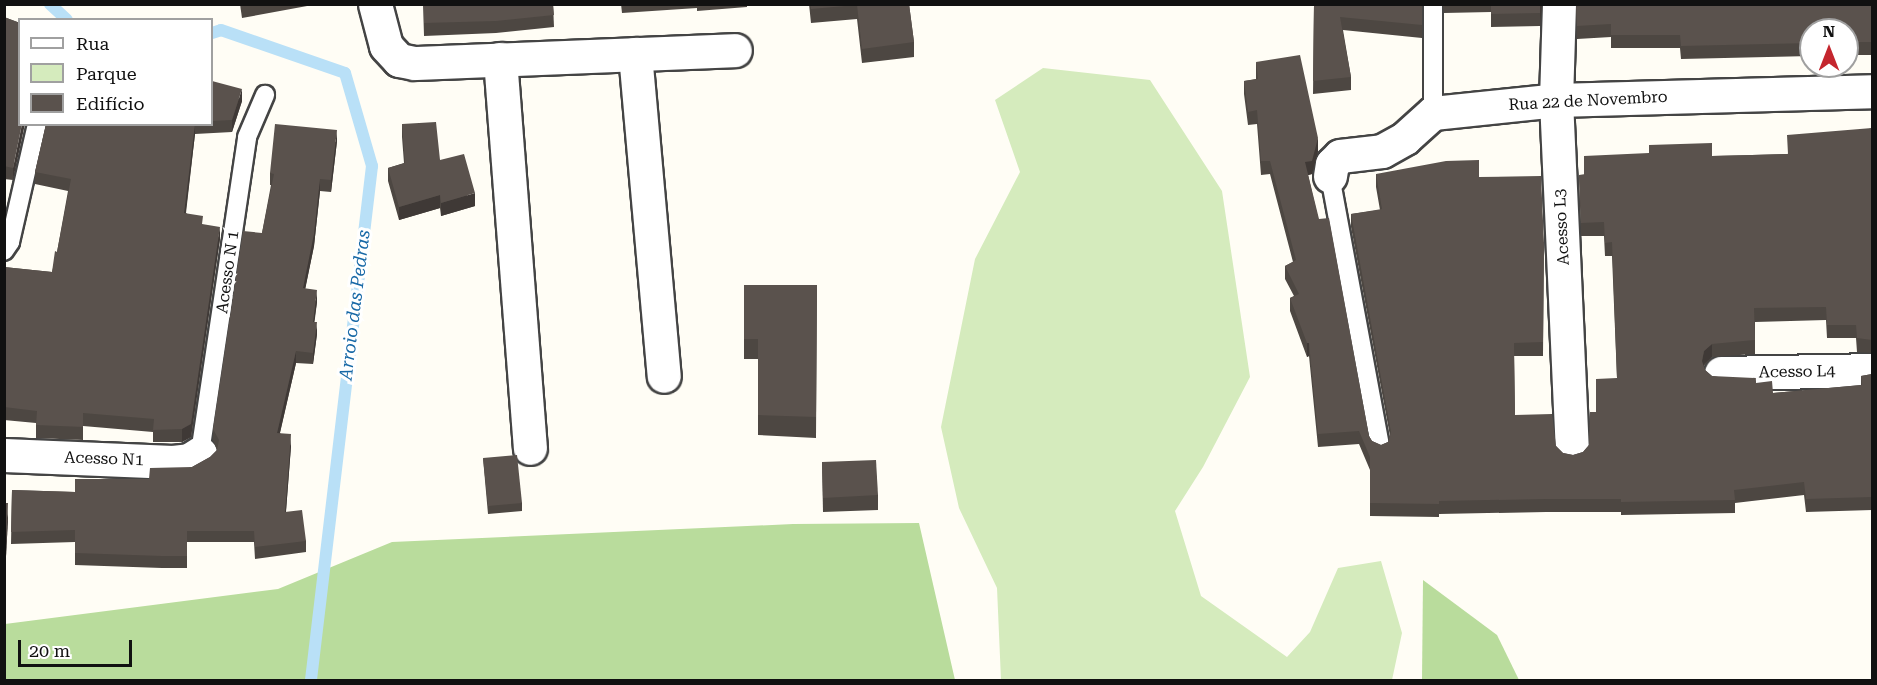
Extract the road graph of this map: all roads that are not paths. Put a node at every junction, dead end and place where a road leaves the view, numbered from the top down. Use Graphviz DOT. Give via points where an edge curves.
graph roads {
  1 [pos="1433,4"];
  2 [pos="1558,4"];
  3 [pos="379,20"];
  4 [pos="735,50"];
  5 [pos="635,54"];
  6 [pos="500,59"];
  7 [pos="1872,91"];
  8 [pos="265,95"];
  9 [pos="1556,100"];
  10 [pos="1433,113"];
  11 [pos="37,126"];
  12 [pos="1330,176"];
  13 [pos="4,251"];
  14 [pos="1872,370"];
  15 [pos="1721,373"];
  16 [pos="664,376"];
  17 [pos="1380,447"];
  18 [pos="530,448"];
  19 [pos="1572,450"];
  20 [pos="201,453"];
  21 [pos="4,455"];
  1 -- 10 [label="lane"];
  2 -- 9 [label="street, Acesso L3"];
  3 -- 6 [label="street" via="386,46 399,60 414,63"];
  4 -- 5 [label="street"];
  5 -- 6 [label="street"];
  5 -- 16 [label="street"];
  6 -- 18 [label="street"];
  7 -- 9 [label="street, Rua 22 de Novembro"];
  8 -- 20 [label="lane, Acesso N 1" via="247,136"];
  9 -- 10 [label="street, Rua 22 de Novembro"];
  9 -- 19 [label="street, Acesso L3"];
  10 -- 12 [label="street" via="1383,151 1341,156 1332,164"];
  11 -- 13 [label="lane" via="10,242"];
  12 -- 17 [label="lane"];
  14 -- 15 [label="street, Acesso L4"];
  20 -- 21 [label="street, Acesso N1" via="173,462"];
}
